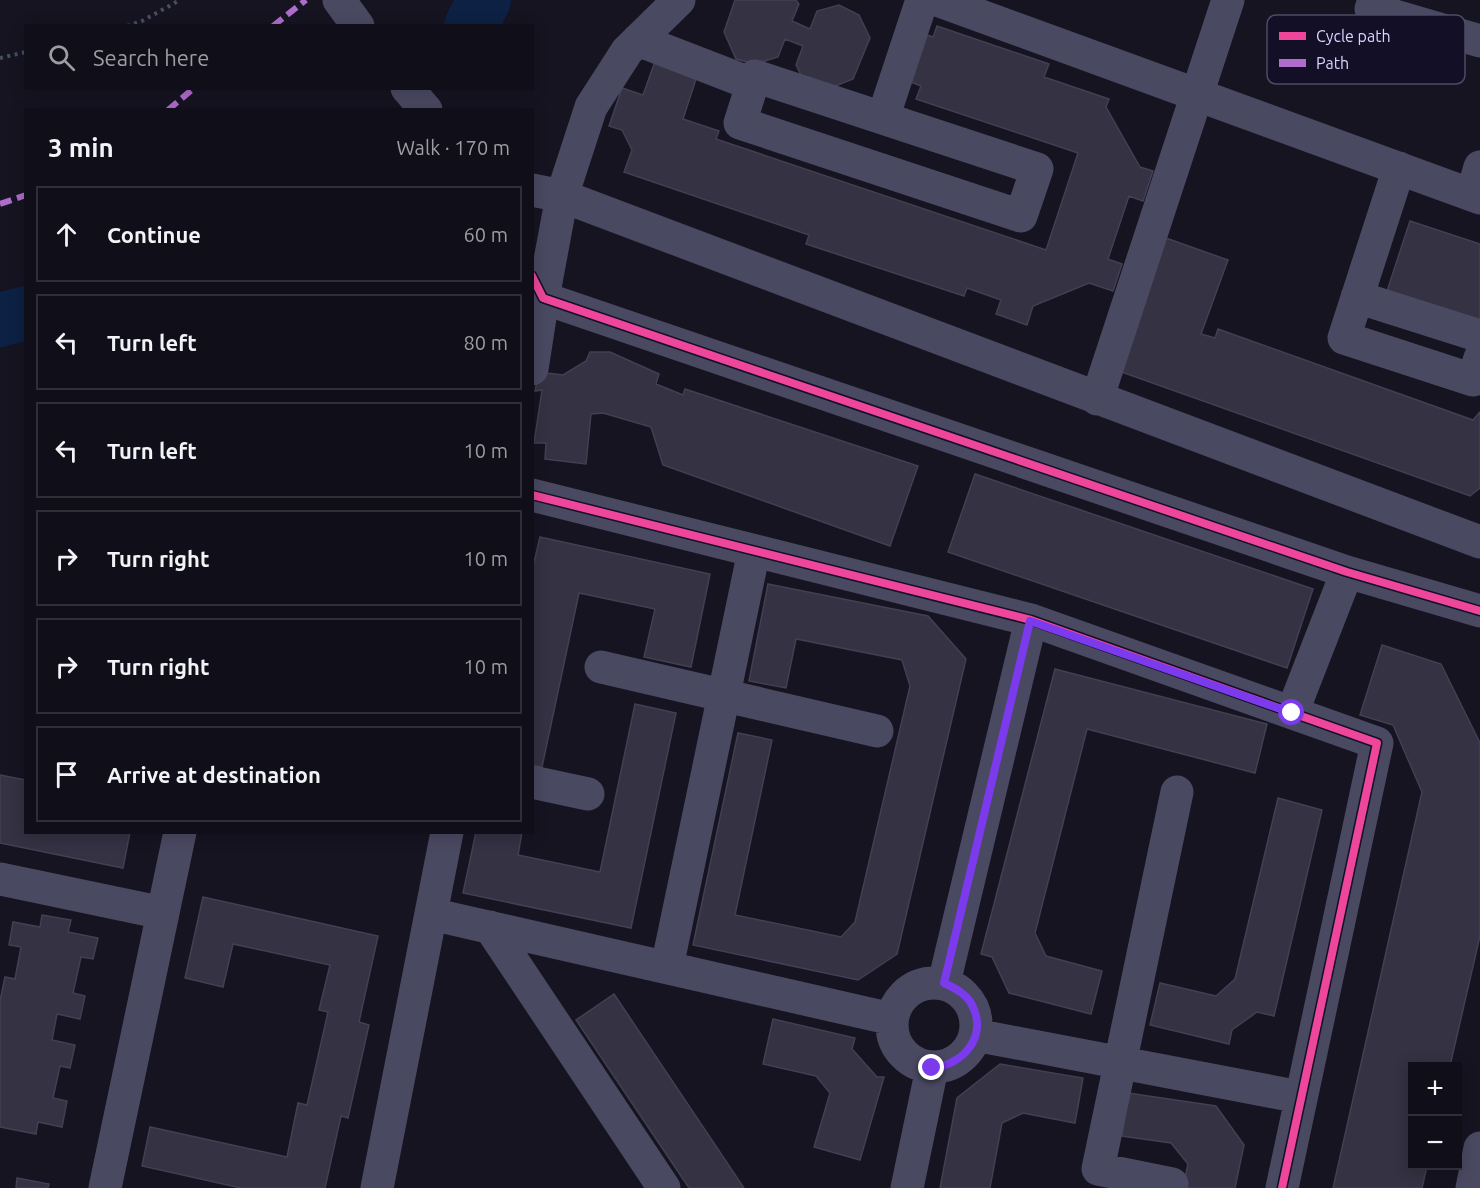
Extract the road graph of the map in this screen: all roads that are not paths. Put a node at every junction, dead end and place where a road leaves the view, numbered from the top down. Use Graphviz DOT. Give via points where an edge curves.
graph roads {
  1 [pos="339,0"];
  2 [pos="679,0"];
  3 [pos="922,0"];
  4 [pos="937,0"];
  5 [pos="1228,0"];
  6 [pos="1374,0"];
  7 [pos="1391,15"];
  8 [pos="357,24"];
  9 [pos="1465,37"];
  10 [pos="638,40"];
  11 [pos="1480,41"];
  12 [pos="752,84"];
  13 [pos="409,90"];
  14 [pos="1197,94"];
  15 [pos="424,108"];
  16 [pos="883,118"];
  17 [pos="1399,168"];
  18 [pos="1477,186"];
  19 [pos="547,193"];
  20 [pos="538,287"];
  21 [pos="1357,297"];
  22 [pos="1480,336"];
  23 [pos="534,342"];
  24 [pos="1480,358"];
  25 [pos="1097,399"];
  26 [pos="534,496"];
  27 [pos="1480,542"];
  28 [pos="754,551"];
  29 [pos="1347,572"];
  30 [pos="1480,611"];
  31 [pos="1030,621"];
  32 [pos="601,667"];
  33 [pos="723,696"];
  34 [pos="1292,713"];
  35 [pos="877,731"];
  36 [pos="534,782"];
  37 [pos="1178,792"];
  38 [pos="588,794"];
  39 [pos="180,834"];
  40 [pos="447,834"];
  41 [pos="0,879"];
  42 [pos="163,913"];
  43 [pos="431,914"];
  44 [pos="490,927"];
  45 [pos="667,967"];
  46 [pos="944,983"];
  47 [pos="892,1019"];
  48 [pos="975,1035"];
  49 [pos="1120,1062"];
  50 [pos="932,1068"];
  51 [pos="1300,1097"];
  52 [pos="1480,1148"];
  53 [pos="105,1188"];
  54 [pos="377,1188"];
  55 [pos="664,1188"];
  56 [pos="907,1188"];
  57 [pos="1171,1188"];
  58 [pos="1282,1188"];
  59 [pos="1472,1188"];
  1 -- 8 [label="street"];
  2 -- 10 [label="street"];
  3 -- 16 [label="street"];
  4 -- 14 [label="street"];
  5 -- 14 [label="street"];
  6 -- 7 [label="street" via="1371,9"];
  9 -- 11 [label="street"];
  10 -- 12 [label="street"];
  10 -- 19 [label="street" via="591,107"];
  12 -- 16 [label="street" via="755,76"];
  12 -- 16 [label="street" via="740,123 1021,216 1037,169"];
  13 -- 15 [label="street"];
  14 -- 17 [label="street"];
  14 -- 25 [label="street"];
  17 -- 18 [label="street"];
  17 -- 21 [label="street"];
  19 -- 20 [label="street"];
  19 -- 25 [label="street"];
  20 -- 23 [label="street"];
  20 -- 29 [label="street"];
  21 -- 22 [label="street"];
  21 -- 24 [label="street" via="1344,338 1473,380"];
  25 -- 27 [label="street"];
  26 -- 28 [label="street"];
  28 -- 31 [label="street"];
  28 -- 33 [label="street"];
  29 -- 30 [label="street"];
  29 -- 34 [label="street"];
  31 -- 34 [label="street"];
  31 -- 46 [label="street"];
  32 -- 33 [label="street"];
  33 -- 35 [label="street"];
  33 -- 45 [label="street"];
  34 -- 51 [label="street" via="1377,743"];
  36 -- 38 [label="street"];
  37 -- 49 [label="street"];
  39 -- 42 [label="street"];
  40 -- 43 [label="street"];
  41 -- 42 [label="street"];
  42 -- 53 [label="street"];
  43 -- 44 [label="street"];
  43 -- 54 [label="street"];
  44 -- 45 [label="street"];
  44 -- 55 [label="street"];
  45 -- 47 [label="street"];
  46 -- 47 [label="street" via="921,984 910,990 895,1007"];
  46 -- 48 [label="street" via="970,1003 976,1018"];
  47 -- 50 [label="street" via="892,1033 901,1052 918,1065"];
  48 -- 49 [label="street"];
  48 -- 50 [label="street" via="971,1046 955,1062"];
  49 -- 51 [label="street"];
  49 -- 57 [label="street" via="1098,1169 1172,1184"];
  50 -- 56 [label="street"];
  51 -- 58 [label="street"];
  52 -- 59 [label="street"];
}
